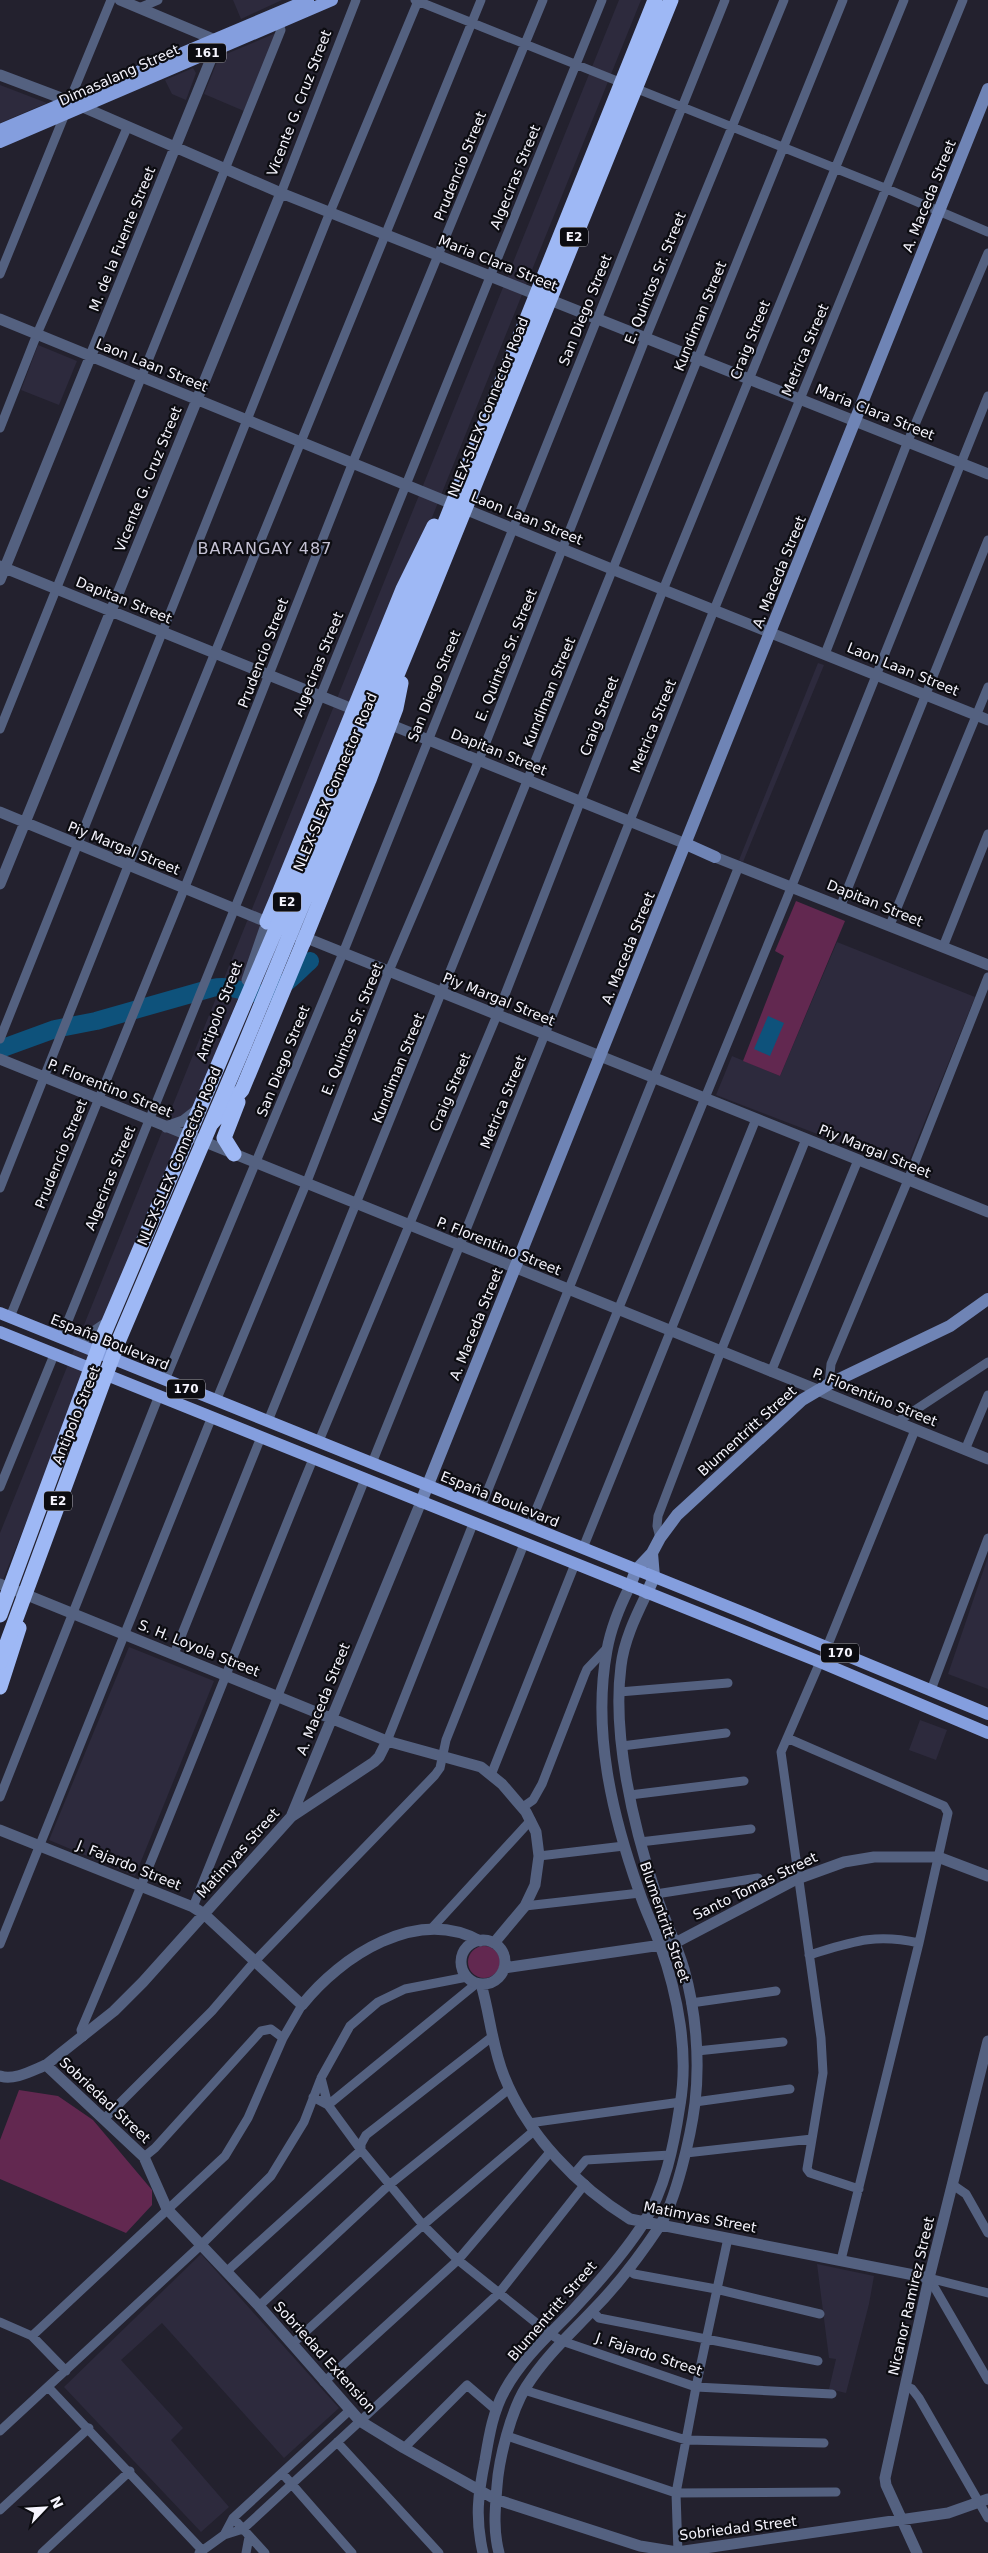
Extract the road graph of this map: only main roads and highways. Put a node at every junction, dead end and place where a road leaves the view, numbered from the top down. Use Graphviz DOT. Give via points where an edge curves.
graph roads {
  1 [pos="308,0"];
  2 [pos="332,0"];
  3 [pos="655,0"];
  4 [pos="671,0"];
  5 [pos="214,44"];
  6 [pos="988,89"];
  7 [pos="0,130"];
  8 [pos="0,142"];
  9 [pos="467,465"];
  10 [pos="408,648"];
  11 [pos="686,844"];
  12 [pos="715,856"];
  13 [pos="268,922"];
  14 [pos="242,1090"];
  15 [pos="202,1142"];
  16 [pos="234,1154"];
  17 [pos="988,1299"];
  18 [pos="5,1315"];
  19 [pos="1,1335"];
  20 [pos="427,1485"];
  21 [pos="421,1502"];
  22 [pos="652,1553"];
  23 [pos="636,1570"];
  24 [pos="654,1577"];
  25 [pos="630,1586"];
  26 [pos="21,1593"];
  27 [pos="647,1593"];
  28 [pos="0,1615"];
  29 [pos="0,1662"];
  30 [pos="0,1688"];
  31 [pos="988,1714"];
  32 [pos="988,1733"];
  1 -- 5 [label="main road, Dimasalang Street / 161"];
  2 -- 5 [label="main road, Dimasalang Street / 161" via="279,23"];
  3 -- 9 [label="highway, NLEX-SLEX Connector Road / E2, bridge"];
  4 -- 10 [label="highway, NLEX-SLEX Connector Road / E2, bridge"];
  5 -- 7 [label="main road, Dimasalang Street / 161"];
  5 -- 8 [label="main road, Dimasalang Street / 161" via="83,108"];
  6 -- 11 [label="main road, A. Maceda Street"];
  9 -- 13 [label="highway, bridge" via="402,589"];
  9 -- 28 [label="highway, NLEX-SLEX Connector Road / E2, bridge" via="381,682 103,1336"];
  10 -- 14 [label="highway, bridge" via="396,708 350,829"];
  10 -- 29 [label="highway, NLEX-SLEX Connector Road / E2, bridge" via="118,1342"];
  11 -- 12 [label="main road, Dapitan Street"];
  11 -- 20 [label="main road, A. Maceda Street"];
  14 -- 15 [label="highway" via="213,1122"];
  14 -- 16 [label="highway" via="224,1138"];
  17 -- 22 [label="main road, Blumentritt Street" via="950,1326 802,1400 677,1515"];
  18 -- 20 [label="main road, España Boulevard / 170"];
  19 -- 21 [label="main road, 170"];
  20 -- 21 [label="main road, A. Maceda Street"];
  20 -- 23 [label="main road, España Boulevard / 170"];
  21 -- 25 [label="main road, 170"];
  22 -- 23 [label="main road, Blumentritt Street"];
  22 -- 24 [label="main road, Blumentritt Street"];
  23 -- 24 [label="main road, España Boulevard / 170"];
  23 -- 25 [label="main road, Blumentritt Street"];
  24 -- 27 [label="main road, Blumentritt Street"];
  24 -- 31 [label="main road, España Boulevard / 170"];
  25 -- 27 [label="main road, 170"];
  26 -- 30 [label="highway" via="22,1619"];
  27 -- 32 [label="main road, 170"];
}
